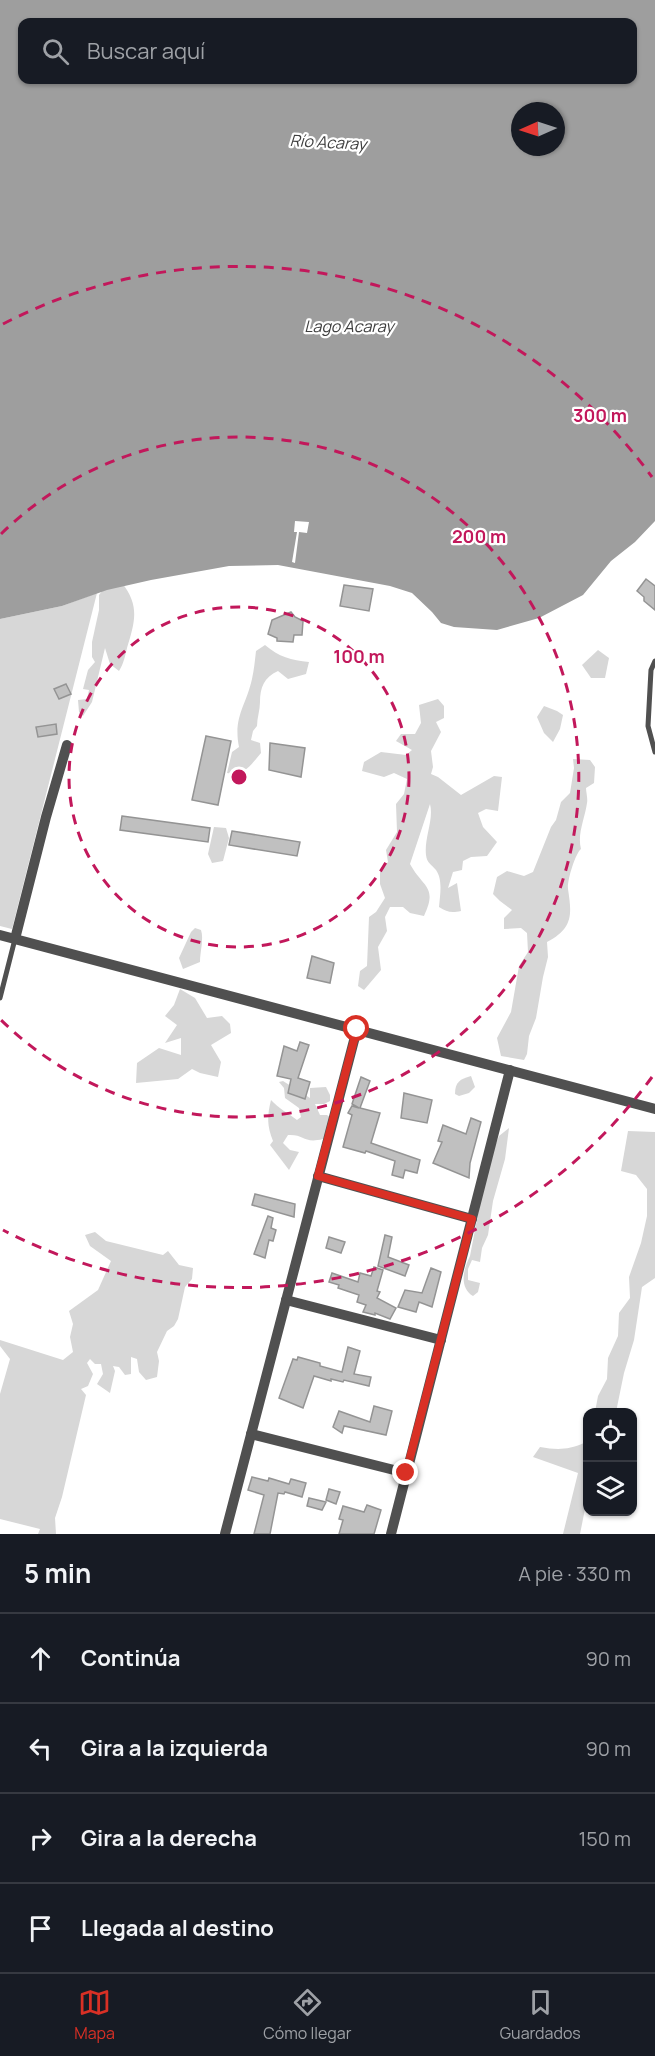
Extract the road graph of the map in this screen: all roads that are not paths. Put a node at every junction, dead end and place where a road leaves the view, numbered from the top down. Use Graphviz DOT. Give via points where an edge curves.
graph roads {
  1 [pos="655,661"];
  2 [pos="67,745"];
  3 [pos="655,752"];
  4 [pos="0,935"];
  5 [pos="15,939"];
  6 [pos="0,998"];
  7 [pos="357,1029"];
  8 [pos="510,1070"];
  9 [pos="655,1109"];
  10 [pos="318,1176"];
  11 [pos="472,1219"];
  12 [pos="286,1300"];
  13 [pos="441,1340"];
  14 [pos="251,1434"];
  15 [pos="406,1473"];
  16 [pos="225,1534"];
  17 [pos="391,1534"];
  1 -- 3 [label="lane" via="651,670 648,726"];
  2 -- 5 [label="street"];
  4 -- 5 [label="street"];
  5 -- 6 [label="lane"];
  5 -- 7 [label="street"];
  7 -- 8 [label="street"];
  7 -- 10 [label="street"];
  8 -- 9 [label="street"];
  8 -- 11 [label="street"];
  10 -- 11 [label="street"];
  10 -- 12 [label="street"];
  11 -- 13 [label="street"];
  12 -- 13 [label="street"];
  12 -- 14 [label="street"];
  13 -- 15 [label="street"];
  14 -- 15 [label="street"];
  14 -- 16 [label="street"];
  15 -- 17 [label="street"];
}
